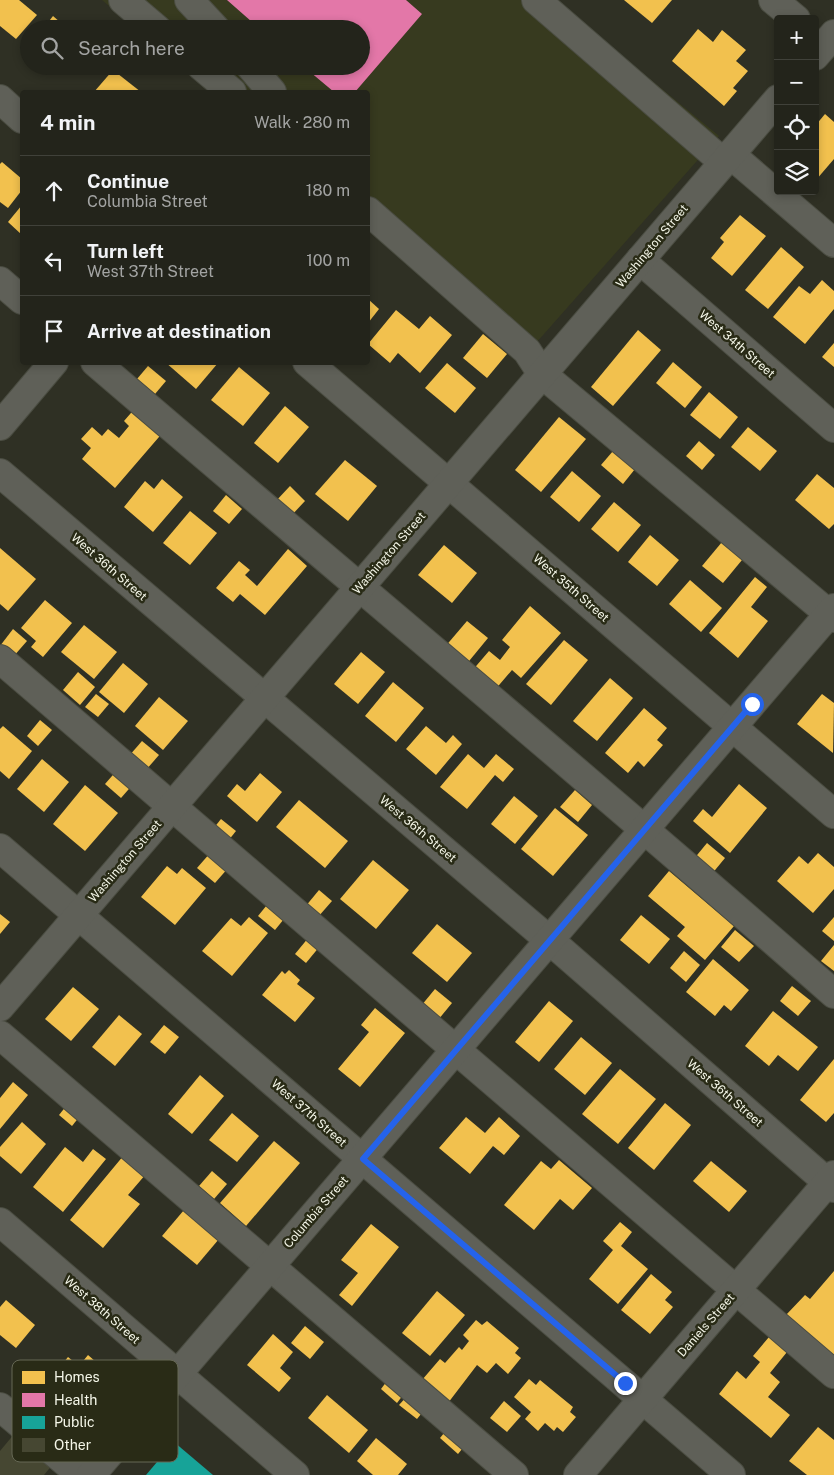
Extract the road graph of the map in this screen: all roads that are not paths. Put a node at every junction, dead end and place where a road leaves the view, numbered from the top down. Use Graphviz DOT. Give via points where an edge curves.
graph roads {
  1 [pos="123,0"];
  2 [pos="189,0"];
  3 [pos="536,0"];
  4 [pos="774,0"];
  5 [pos="791,15"];
  6 [pos="146,20"];
  7 [pos="208,20"];
  8 [pos="212,75"];
  9 [pos="258,75"];
  10 [pos="230,90"];
  11 [pos="270,90"];
  12 [pos="0,99"];
  13 [pos="774,104"];
  14 [pos="20,116"];
  15 [pos="727,158"];
  16 [pos="370,213"];
  17 [pos="834,243"];
  18 [pos="640,260"];
  19 [pos="0,281"];
  20 [pos="20,298"];
  21 [pos="51,365"];
  22 [pos="99,365"];
  23 [pos="310,365"];
  24 [pos="542,374"];
  25 [pos="0,426"];
  26 [pos="834,428"];
  27 [pos="0,473"];
  28 [pos="448,483"];
  29 [pos="359,588"];
  30 [pos="832,613"];
  31 [pos="0,659"];
  32 [pos="264,699"];
  33 [pos="733,727"];
  34 [pos="172,806"];
  35 [pos="834,814"];
  36 [pos="646,828"];
  37 [pos="0,848"];
  38 [pos="79,915"];
  39 [pos="549,940"];
  40 [pos="834,994"];
  41 [pos="0,1007"];
  42 [pos="0,1035"];
  43 [pos="456,1049"];
  44 [pos="363,1159"];
  45 [pos="832,1182"];
  46 [pos="0,1222"];
  47 [pos="270,1266"];
  48 [pos="736,1290"];
  49 [pos="162,1360"];
  50 [pos="178,1374"];
  51 [pos="834,1374"];
  52 [pos="643,1399"];
  53 [pos="0,1407"];
  54 [pos="12,1417"];
  55 [pos="66,1462"];
  56 [pos="102,1462"];
  57 [pos="81,1475"];
  58 [pos="91,1475"];
  59 [pos="295,1475"];
  60 [pos="514,1475"];
  61 [pos="578,1475"];
  62 [pos="732,1475"];
  1 -- 6 [label="street"];
  2 -- 7 [label="street"];
  3 -- 15 [label="street"];
  4 -- 5 [label="street"];
  8 -- 10 [label="street"];
  9 -- 11 [label="street"];
  12 -- 14 [label="street"];
  13 -- 15 [label="street, Washington Street"];
  15 -- 17 [label="street"];
  15 -- 18 [label="street, Washington Street"];
  16 -- 24 [label="street" via="527,351"];
  18 -- 24 [label="street, Washington Street"];
  18 -- 26 [label="street, West 34th Street"];
  19 -- 20 [label="street"];
  21 -- 25 [label="street"];
  22 -- 29 [label="street"];
  23 -- 28 [label="street, West 35th Street"];
  24 -- 28 [label="street, Washington Street"];
  24 -- 30 [label="street"];
  27 -- 32 [label="street, West 36th Street"];
  28 -- 29 [label="street, Washington Street"];
  28 -- 33 [label="street, West 35th Street"];
  29 -- 32 [label="street, Washington Street"];
  29 -- 36 [label="street"];
  30 -- 33 [label="street, Columbia Street"];
  31 -- 34 [label="street"];
  32 -- 34 [label="street, Washington Street"];
  32 -- 39 [label="street, West 36th Street"];
  33 -- 35 [label="street, West 35th Street"];
  33 -- 36 [label="street, Columbia Street"];
  34 -- 38 [label="street, Washington Street"];
  34 -- 43 [label="street"];
  36 -- 39 [label="street, Columbia Street"];
  36 -- 40 [label="street"];
  37 -- 38 [label="street, West 37th Street"];
  38 -- 41 [label="street, Washington Street"];
  38 -- 44 [label="street, West 37th Street"];
  39 -- 43 [label="street, Columbia Street"];
  39 -- 45 [label="street, West 36th Street"];
  42 -- 47 [label="street"];
  43 -- 44 [label="street, Columbia Street"];
  43 -- 48 [label="street"];
  44 -- 47 [label="street, Columbia Street"];
  44 -- 52 [label="street, West 37th Street"];
  45 -- 48 [label="street, Daniels Street"];
  46 -- 49 [label="street, West 38th Street"];
  47 -- 50 [label="street, Columbia Street"];
  47 -- 60 [label="street"];
  48 -- 51 [label="street"];
  48 -- 52 [label="street, Daniels Street"];
  50 -- 59 [label="street, West 38th Street"];
  52 -- 61 [label="street, Daniels Street"];
  52 -- 62 [label="street, West 37th Street"];
  53 -- 54 [label="street"];
  55 -- 57 [label="street"];
  56 -- 58 [label="street, Columbia Street"];
}
